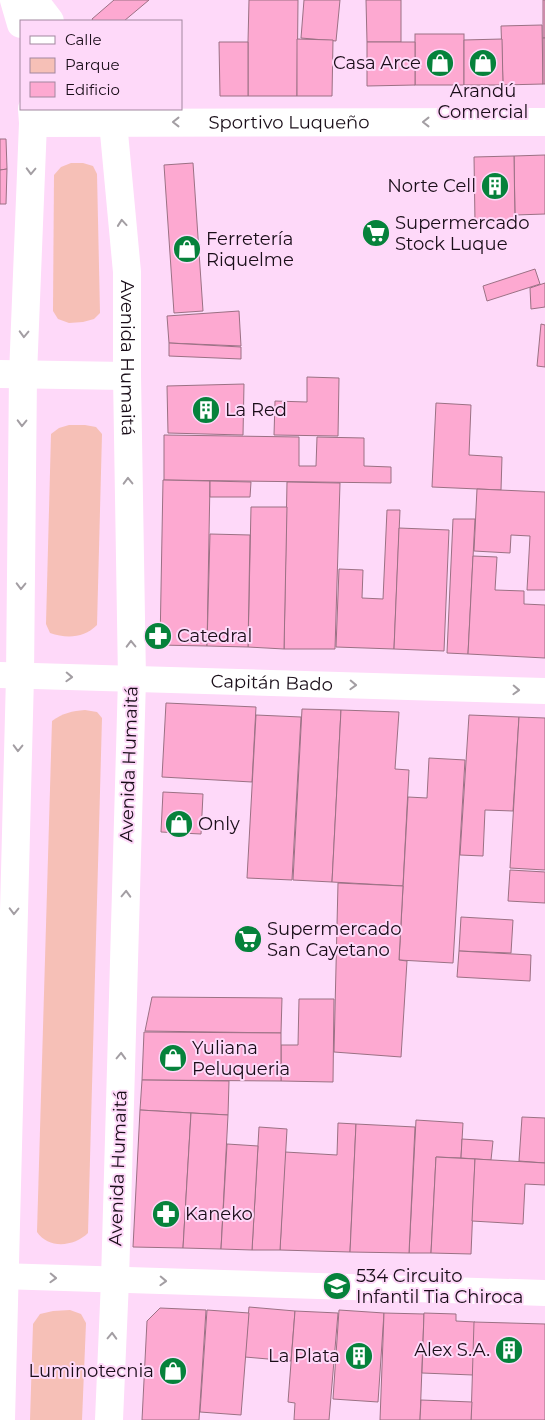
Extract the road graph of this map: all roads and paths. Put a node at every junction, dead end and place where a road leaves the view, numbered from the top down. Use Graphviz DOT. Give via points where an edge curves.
graph roads {
  1 [pos="14,0"];
  2 [pos="34,0"];
  3 [pos="49,20"];
  4 [pos="20,21"];
  5 [pos="32,116"];
  6 [pos="110,116"];
  7 [pos="545,122"];
  8 [pos="11,374"];
  9 [pos="127,376"];
  10 [pos="10,675"];
  11 [pos="132,679"];
  12 [pos="545,691"];
  13 [pos="2,1276"];
  14 [pos="115,1280"];
  15 [pos="545,1292"];
  16 [pos="1,1420"];
  17 [pos="109,1420"];
  1 -- 4 [label="main road"];
  2 -- 3 [label="main road"];
  5 -- 6 [label="main road, Sportivo Luqueño"];
  5 -- 8 [label="main road, one-way"];
  7 -- 6 [label="main road, Sportivo Luqueño, one-way"];
  9 -- 6 [label="main road, Avenida Humaitá, one-way" via="127,272"];
  8 -- 9 [label="main road"];
  8 -- 10 [label="main road, one-way"];
  11 -- 9 [label="main road, Avenida Humaitá, one-way"];
  10 -- 11 [label="street, Capitán Bado, one-way"];
  10 -- 13 [label="main road, one-way"];
  11 -- 12 [label="street, Capitán Bado, one-way"];
  14 -- 11 [label="main road, Avenida Humaitá, one-way"];
  13 -- 14 [label="street, one-way"];
  13 -- 16 [label="main road"];
  14 -- 15 [label="street, one-way"];
  17 -- 14 [label="main road, Avenida Humaitá, one-way"];
}
